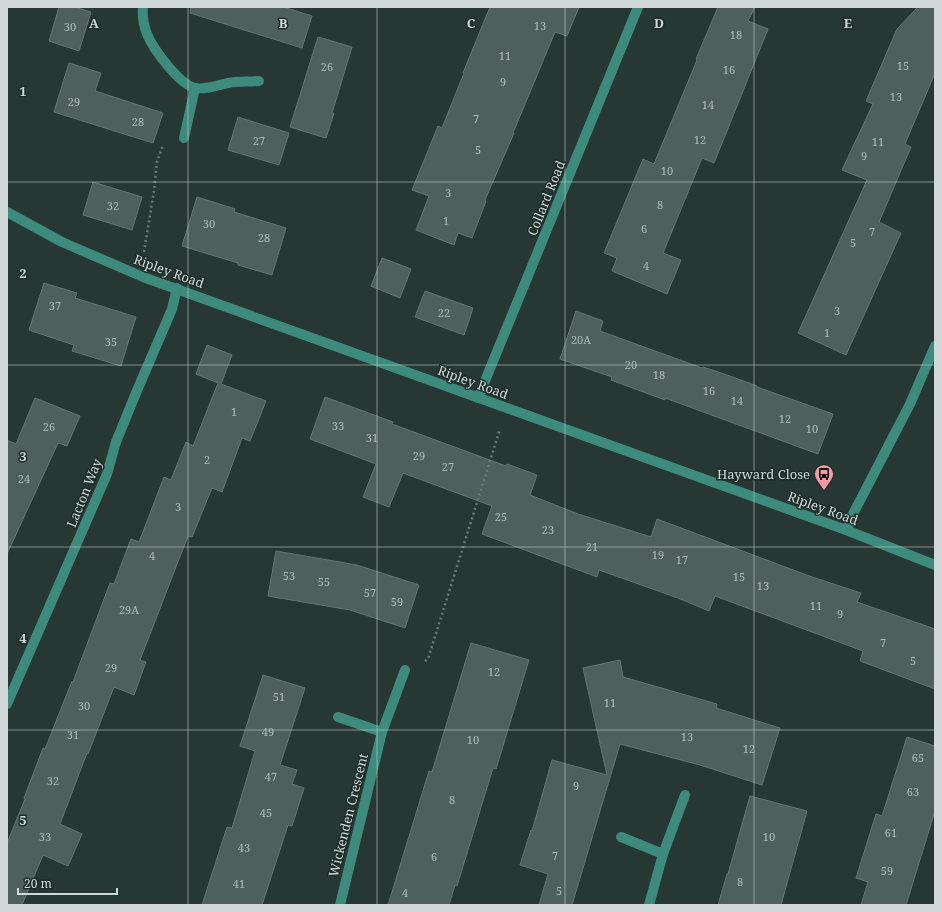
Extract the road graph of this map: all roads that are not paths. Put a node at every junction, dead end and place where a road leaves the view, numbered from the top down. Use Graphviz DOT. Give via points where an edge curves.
graph roads {
  1 [pos="143,7"];
  2 [pos="638,7"];
  3 [pos="259,81"];
  4 [pos="195,88"];
  5 [pos="184,138"];
  6 [pos="7,212"];
  7 [pos="177,288"];
  8 [pos="935,346"];
  9 [pos="478,398"];
  10 [pos="846,530"];
  11 [pos="935,565"];
  12 [pos="405,670"];
  13 [pos="7,704"];
  14 [pos="338,717"];
  15 [pos="382,732"];
  16 [pos="685,795"];
  17 [pos="621,837"];
  18 [pos="663,854"];
  19 [pos="340,905"];
  20 [pos="649,905"];
  1 -- 4 [label="street" via="142,15 147,35 165,64"];
  2 -- 9 [label="street, Collard Road"];
  3 -- 4 [label="street"];
  4 -- 5 [label="street"];
  6 -- 7 [label="street, Ripley Road" via="62,242 143,277"];
  7 -- 9 [label="street, Ripley Road"];
  7 -- 13 [label="street, Lacton Way" via="172,309 116,442 107,474"];
  8 -- 10 [label="street" via="910,404"];
  9 -- 10 [label="street, Ripley Road"];
  10 -- 11 [label="street, Ripley Road"];
  12 -- 15 [label="street, Wickenden Crescent"];
  14 -- 15 [label="street"];
  15 -- 19 [label="street, Wickenden Crescent"];
  16 -- 18 [label="street"];
  17 -- 18 [label="street"];
  18 -- 20 [label="street"];
}
